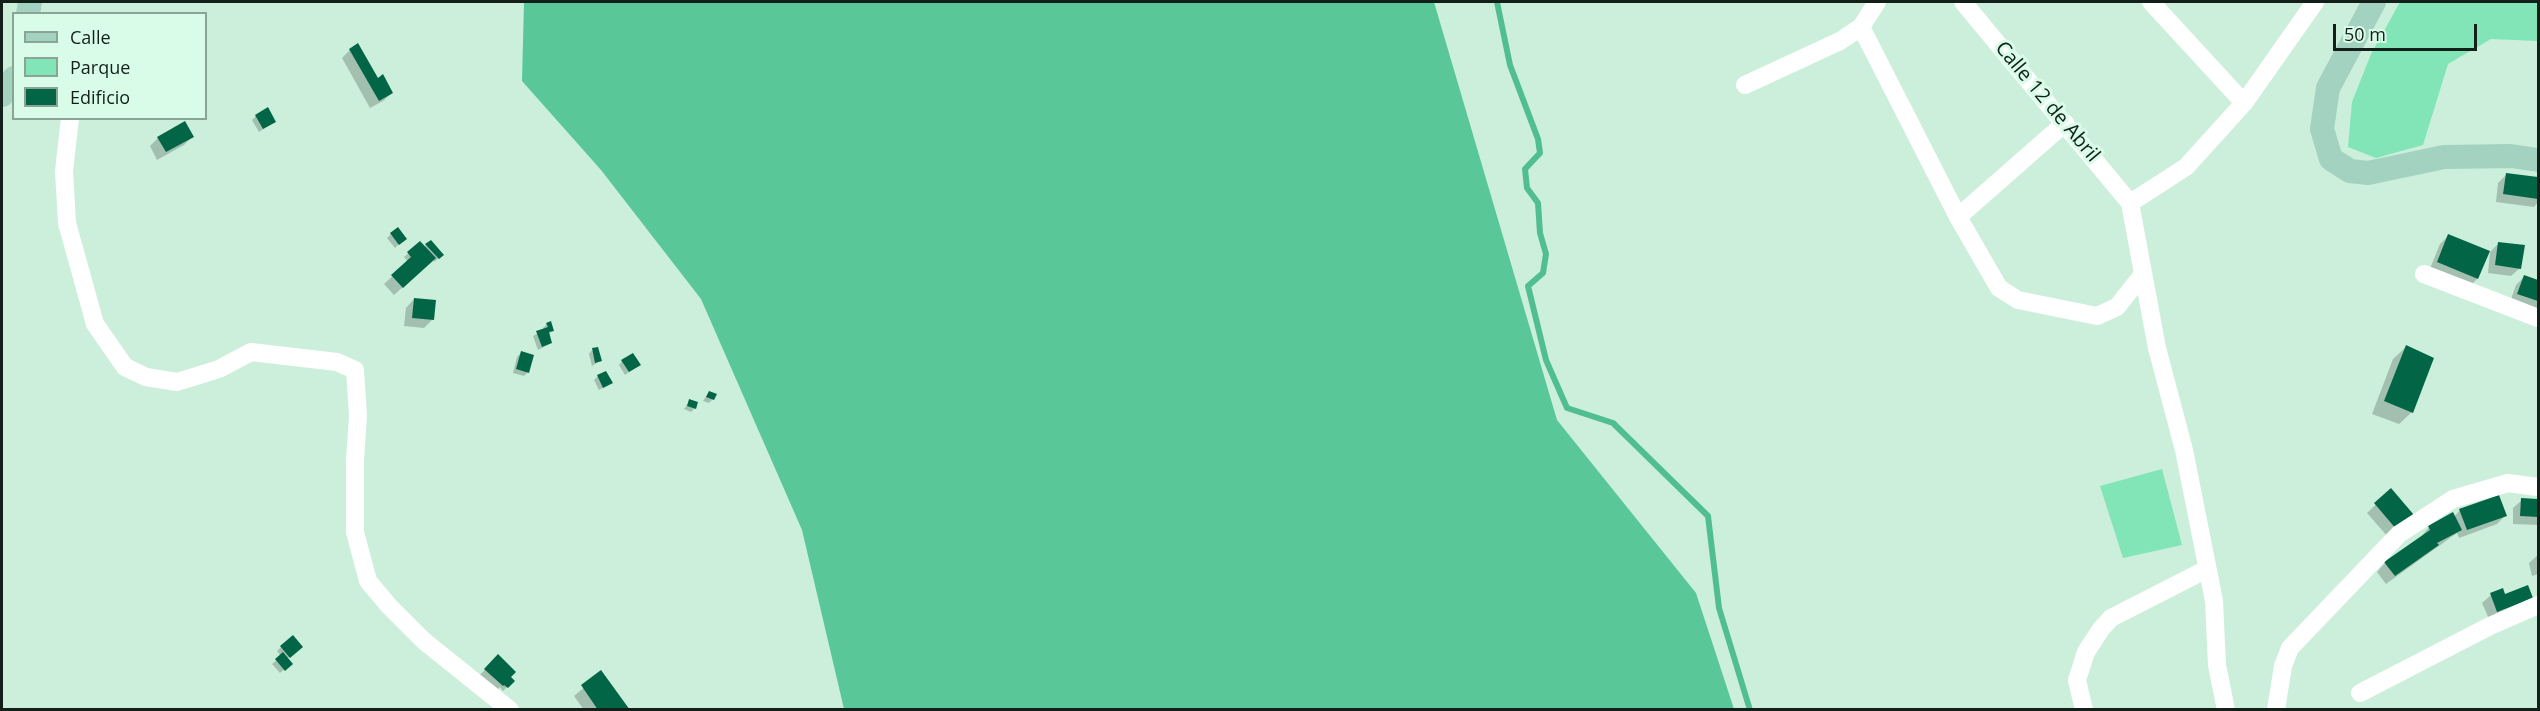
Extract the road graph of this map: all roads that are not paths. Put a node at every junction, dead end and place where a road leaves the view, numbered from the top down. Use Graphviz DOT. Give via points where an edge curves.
graph roads {
  1 [pos="1877,2"];
  2 [pos="1963,2"];
  3 [pos="2151,2"];
  4 [pos="2315,2"];
  5 [pos="2374,2"];
  6 [pos="1861,27"];
  7 [pos="12,81"];
  8 [pos="1745,85"];
  9 [pos="2,95"];
  10 [pos="2244,103"];
  11 [pos="70,120"];
  12 [pos="2065,123"];
  13 [pos="2538,160"];
  14 [pos="2130,203"];
  15 [pos="1958,217"];
  16 [pos="2143,274"];
  17 [pos="2424,274"];
  18 [pos="2538,318"];
  19 [pos="2538,487"];
  20 [pos="2207,569"];
  21 [pos="2534,612"];
  22 [pos="2360,693"];
  23 [pos="510,710"];
  24 [pos="2084,710"];
  25 [pos="2226,710"];
  26 [pos="2276,710"];
  1 -- 6 [label="street"];
  2 -- 12 [label="street, Calle 12 de Abril"];
  3 -- 10 [label="street"];
  4 -- 10 [label="street"];
  5 -- 13 [label="street" via="2328,87 2322,129 2331,159 2349,171 2368,173 2444,157 2511,156"];
  6 -- 8 [label="street" via="1840,41"];
  6 -- 15 [label="street"];
  7 -- 9 [label="street"];
  10 -- 14 [label="street" via="2186,167"];
  11 -- 23 [label="street" via="64,171 67,223 95,324 125,367 146,377 177,382 219,369 251,352 337,362 355,370 355,532 368,581 424,641"];
  12 -- 14 [label="street, Calle 12 de Abril"];
  12 -- 15 [label="street"];
  14 -- 16 [label="street"];
  15 -- 16 [label="street" via="1999,288 2018,300 2097,316 2117,307"];
  16 -- 20 [label="street"];
  17 -- 18 [label="street"];
  19 -- 26 [label="street" via="2508,483 2453,499 2399,534 2290,648"];
  20 -- 24 [label="street" via="2110,618 2086,652 2078,680"];
  20 -- 25 [label="street"];
  21 -- 22 [label="street" via="2490,626"];
}
